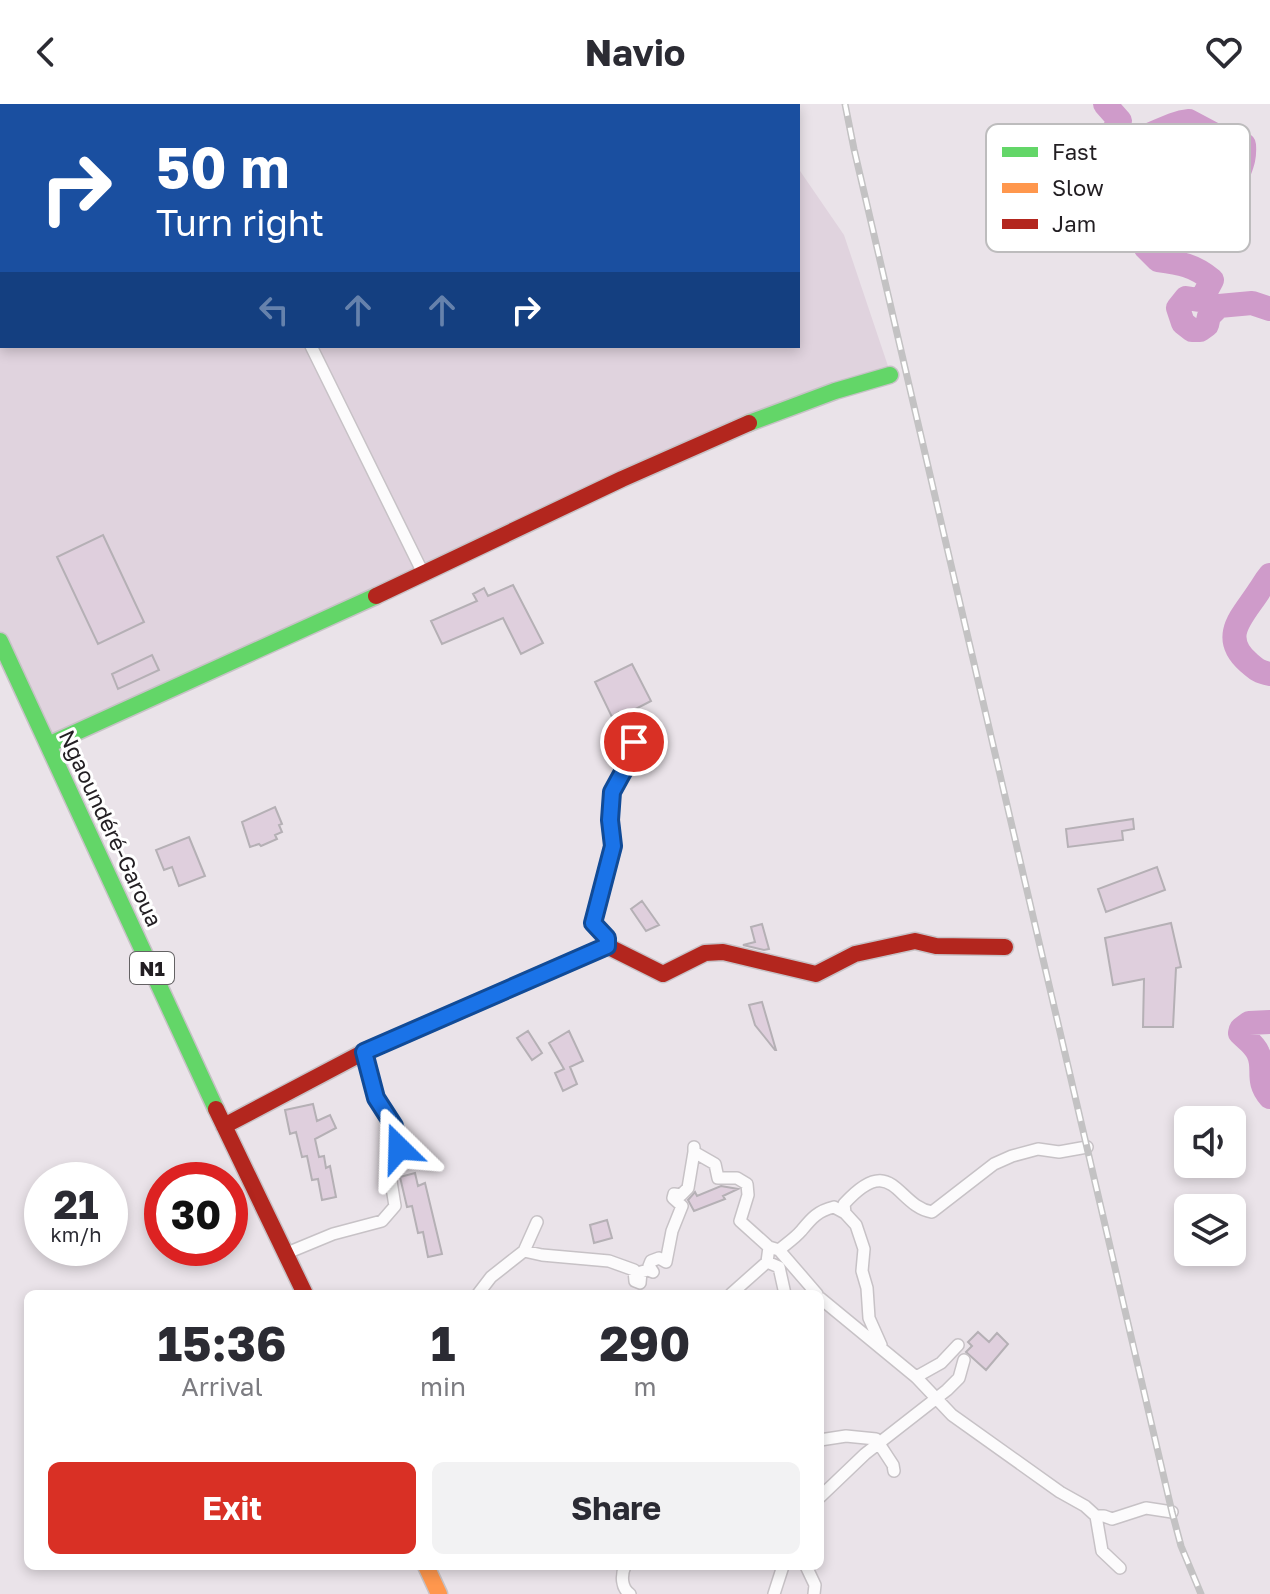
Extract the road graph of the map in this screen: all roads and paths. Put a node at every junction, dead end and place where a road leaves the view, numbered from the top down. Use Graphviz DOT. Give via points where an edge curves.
graph roads {
  1 [pos="312,348"];
  2 [pos="890,375"];
  3 [pos="423,573"];
  4 [pos="0,641"];
  5 [pos="621,723"];
  6 [pos="48,745"];
  7 [pos="607,946"];
  8 [pos="1005,947"];
  9 [pos="364,1052"];
  10 [pos="224,1126"];
  11 [pos="1087,1147"];
  12 [pos="845,1213"];
  13 [pos="537,1222"];
  14 [pos="774,1248"];
  15 [pos="524,1251"];
  16 [pos="287,1253"];
  17 [pos="767,1262"];
  18 [pos="303,1290"];
  19 [pos="481,1290"];
  20 [pos="736,1290"];
  21 [pos="784,1290"];
  22 [pos="812,1290"];
  23 [pos="824,1301"];
  24 [pos="958,1345"];
  25 [pos="883,1349"];
  26 [pos="964,1360"];
  27 [pos="916,1377"];
  28 [pos="936,1400"];
  29 [pos="824,1439"];
  30 [pos="880,1443"];
  31 [pos="894,1471"];
  32 [pos="824,1493"];
  33 [pos="1172,1512"];
  34 [pos="1096,1516"];
  35 [pos="1120,1568"];
  36 [pos="428,1570"];
  37 [pos="623,1570"];
  38 [pos="782,1570"];
  39 [pos="808,1570"];
  40 [pos="439,1594"];
  41 [pos="630,1594"];
  42 [pos="774,1594"];
  43 [pos="814,1594"];
  1 -- 3 [label="street"];
  2 -- 3 [label="main road" via="833,390 652,465"];
  3 -- 6 [label="main road"];
  4 -- 6 [label="main road, Ngaoundéré-Garoua / N1"];
  5 -- 7 [label="main road" via="634,742 612,792 613,846 593,923 607,938"];
  6 -- 10 [label="main road, Ngaoundéré-Garoua / N1"];
  7 -- 8 [label="main road" via="663,974 705,953 723,952 816,974 855,954 915,941"];
  7 -- 9 [label="main road"];
  9 -- 10 [label="main road"];
  9 -- 16 [label="street" via="376,1098 394,1126 399,1148 389,1169 395,1206 382,1221"];
  10 -- 16 [label="main road, Ngaoundéré-Garoua / N1"];
  11 -- 12 [label="street" via="1012,1156 932,1212 921,1210 894,1185 864,1185 844,1204"];
  12 -- 14 [label="street" via="834,1207 824,1210"];
  12 -- 25 [label="street" via="856,1225 864,1249 869,1318"];
  13 -- 15 [label="street"];
  14 -- 15 [label="street" via="740,1221 747,1184 718,1178 715,1164 694,1149 688,1188 673,1198 682,1206 666,1262 651,1261 653,1272 641,1272 640,1283 634,1270 609,1261"];
  14 -- 17 [label="street"];
  14 -- 22 [label="street"];
  15 -- 19 [label="street"];
  16 -- 18 [label="main road, Ngaoundéré-Garoua / N1"];
  17 -- 20 [label="street"];
  17 -- 21 [label="street" via="779,1267"];
  23 -- 25 [label="street"];
  24 -- 27 [label="street" via="941,1363"];
  25 -- 27 [label="street"];
  26 -- 28 [label="street" via="959,1378"];
  27 -- 28 [label="street"];
  28 -- 30 [label="street"];
  28 -- 34 [label="street"];
  29 -- 30 [label="street" via="846,1436"];
  30 -- 31 [label="street"];
  30 -- 32 [label="street"];
  33 -- 34 [label="street" via="1146,1508 1112,1519"];
  34 -- 35 [label="street" via="1099,1545"];
  36 -- 40 [label="main road"];
  37 -- 41 [label="street" via="624,1588"];
  38 -- 42 [label="street"];
  39 -- 43 [label="street"];
}
